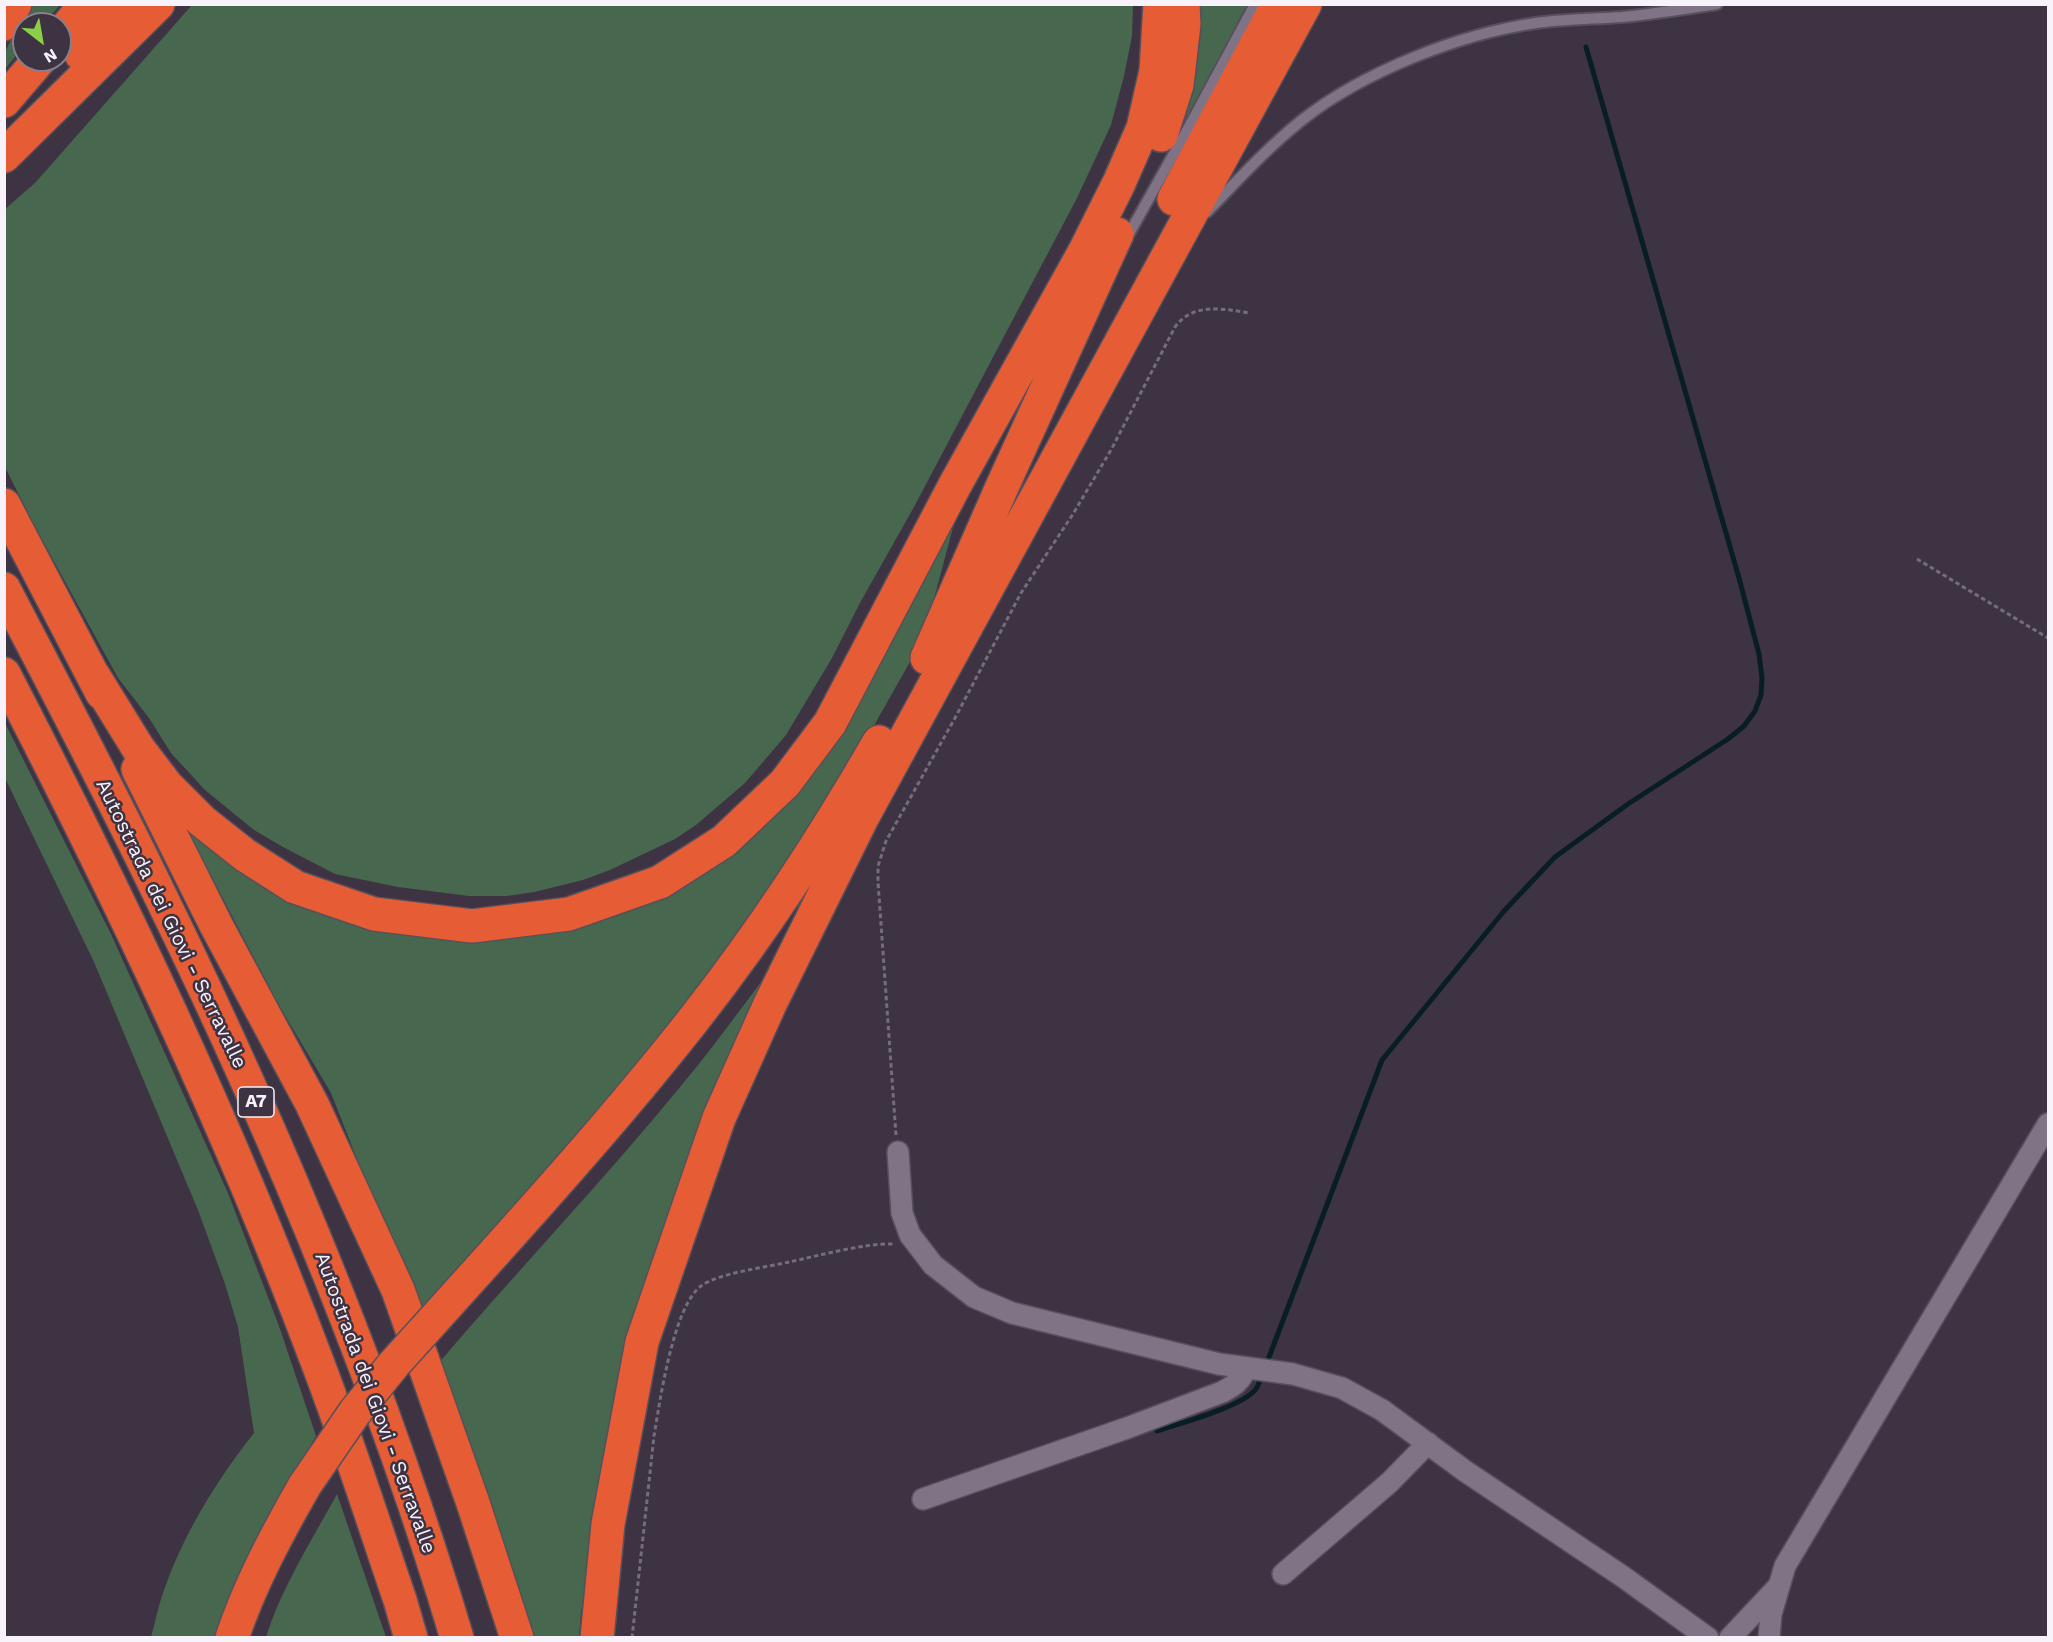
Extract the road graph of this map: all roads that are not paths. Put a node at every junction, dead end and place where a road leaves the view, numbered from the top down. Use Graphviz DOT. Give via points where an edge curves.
graph roads {
  1 [pos="15,4"];
  2 [pos="87,4"];
  3 [pos="123,4"];
  4 [pos="158,4"];
  5 [pos="1160,4"];
  6 [pos="1183,4"];
  7 [pos="1255,4"];
  8 [pos="1278,4"];
  9 [pos="1305,4"];
  10 [pos="1717,4"];
  11 [pos="72,22"];
  12 [pos="4,24"];
  13 [pos="29,72"];
  14 [pos="4,101"];
  15 [pos="4,144"];
  16 [pos="4,156"];
  17 [pos="1174,247"];
  18 [pos="1070,338"];
  19 [pos="4,506"];
  20 [pos="4,588"];
  21 [pos="927,658"];
  22 [pos="4,674"];
  23 [pos="93,675"];
  24 [pos="862,818"];
  25 [pos="2049,1124"];
  26 [pos="898,1152"];
  27 [pos="499,1261"];
  28 [pos="1246,1368"];
  29 [pos="1428,1443"];
  30 [pos="315,1490"];
  31 [pos="923,1499"];
  32 [pos="1283,1574"];
  33 [pos="1779,1586"];
  34 [pos="232,1638"];
  35 [pos="253,1638"];
  36 [pos="411,1638"];
  37 [pos="457,1638"];
  38 [pos="517,1638"];
  39 [pos="597,1638"];
  40 [pos="1708,1638"];
  41 [pos="1730,1638"];
  42 [pos="1769,1638"];
  1 -- 12 [label="highway"];
  2 -- 11 [label="highway"];
  3 -- 15 [label="highway"];
  4 -- 16 [label="highway"];
  5 -- 23 [label="highway" via="1156,71 1143,128 1119,183 830,723 786,783 732,834 660,882 569,914 472,926 374,914 295,887 219,835 166,786"];
  6 -- 18 [label="highway" via="1177,86 1157,147"];
  7 -- 18 [label="lane"];
  8 -- 21 [label="highway" via="1033,469"];
  9 -- 17 [label="highway"];
  10 -- 17 [label="lane" via="1515,27 1449,45 1409,61 1348,89 1304,119 1252,165"];
  13 -- 14 [label="highway"];
  17 -- 24 [label="highway"];
  18 -- 21 [label="highway"];
  19 -- 23 [label="highway"];
  20 -- 37 [label="highway, Autostrada dei Giovi - Serravalle / A7" via="159,892 278,1149 357,1340"];
  21 -- 27 [label="highway" via="865,767 760,929 699,1013"];
  22 -- 36 [label="highway, Autostrada dei Giovi - Serravalle / A7" via="125,913 238,1165 315,1356"];
  23 -- 38 [label="highway" via="211,914 312,1104 399,1290"];
  24 -- 27 [label="highway" via="682,1066 621,1140"];
  24 -- 39 [label="highway" via="719,1118 642,1342 608,1524"];
  25 -- 33 [label="street" via="1785,1566"];
  26 -- 28 [label="street" via="902,1213 915,1244 933,1265 974,1298 1002,1310"];
  27 -- 30 [label="highway" via="394,1399"];
  28 -- 29 [label="street" via="1293,1374 1342,1388 1382,1410"];
  28 -- 31 [label="street" via="1242,1378 1222,1392"];
  29 -- 32 [label="street" via="1390,1482"];
  29 -- 40 [label="street"];
  30 -- 34 [label="highway" via="272,1544"];
  30 -- 35 [label="highway"];
  33 -- 41 [label="street"];
  33 -- 42 [label="street"];
}
